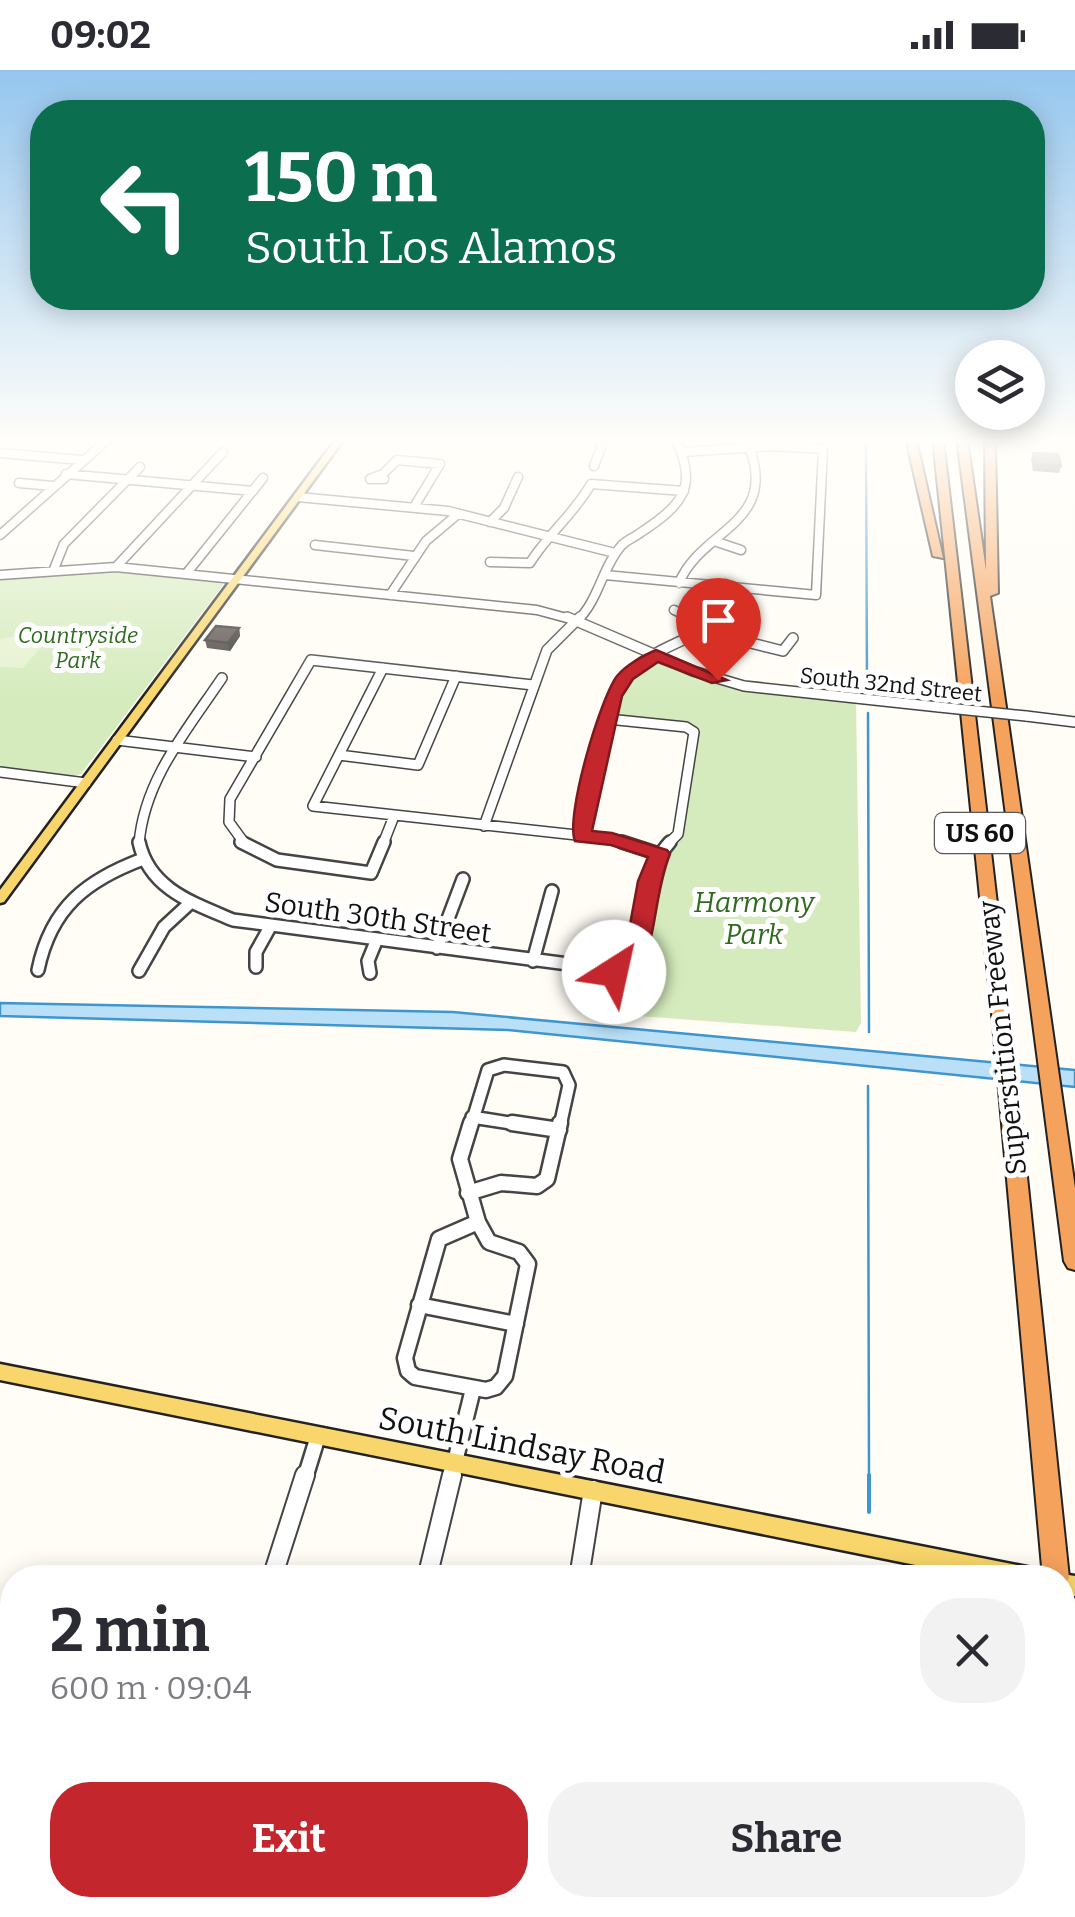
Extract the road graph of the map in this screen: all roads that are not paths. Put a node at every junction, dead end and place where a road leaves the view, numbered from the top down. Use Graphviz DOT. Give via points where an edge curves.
graph roads {
  1 [pos="83,525"];
  2 [pos="154,525"];
  3 [pos="225,525"];
  4 [pos="277,525"];
  5 [pos="446,525"];
  6 [pos="502,525"];
  7 [pos="561,525"];
  8 [pos="649,525"];
  9 [pos="738,525"];
  10 [pos="819,525"];
  11 [pos="933,525"];
  12 [pos="947,525"];
  13 [pos="974,525"];
  14 [pos="991,525"];
  15 [pos="549,538"];
  16 [pos="716,542"];
  17 [pos="315,545"];
  18 [pos="741,550"];
  19 [pos="615,553"];
  20 [pos="414,556"];
  21 [pos="490,562"];
  22 [pos="116,567"];
  23 [pos="54,569"];
  24 [pos="186,574"];
  25 [pos="605,574"];
  26 [pos="0,576"];
  27 [pos="236,579"];
  28 [pos="679,583"];
  29 [pos="390,595"];
  30 [pos="674,610"];
  31 [pos="955,610"];
  32 [pos="578,619"];
  33 [pos="709,628"];
  34 [pos="793,638"];
  35 [pos="656,656"];
  36 [pos="383,668"];
  37 [pos="994,668"];
  38 [pos="456,676"];
  39 [pos="222,678"];
  40 [pos="533,684"];
  41 [pos="608,719"];
  42 [pos="1075,722"];
  43 [pos="117,740"];
  44 [pos="178,748"];
  45 [pos="339,755"];
  46 [pos="256,757"];
  47 [pos="0,772"];
  48 [pos="86,783"];
  49 [pos="394,816"];
  50 [pos="484,826"];
  51 [pos="582,836"];
  52 [pos="660,854"];
  53 [pos="143,859"];
  54 [pos="462,879"];
  55 [pos="552,891"];
  56 [pos="0,899"];
  57 [pos="189,904"];
  58 [pos="271,925"];
  59 [pos="377,939"];
  60 [pos="437,948"];
  61 [pos="533,961"];
  62 [pos="256,967"];
  63 [pos="38,970"];
  64 [pos="139,971"];
  65 [pos="370,973"];
  66 [pos="472,1117"];
  67 [pos="558,1130"];
  68 [pos="468,1193"];
  69 [pos="480,1222"];
  70 [pos="1075,1261"];
  71 [pos="419,1305"];
  72 [pos="516,1324"];
  73 [pos="0,1372"];
  74 [pos="473,1388"];
  75 [pos="318,1436"];
  76 [pos="455,1462"];
  77 [pos="592,1490"];
  78 [pos="276,1565"];
  79 [pos="431,1565"];
  80 [pos="581,1565"];
  81 [pos="967,1565"];
  82 [pos="1055,1565"];
  1 -- 23 [label="street" via="64,544"];
  2 -- 22 [label="street"];
  3 -- 24 [label="street"];
  4 -- 27 [label="main road"];
  5 -- 20 [label="street"];
  6 -- 15 [label="street"];
  7 -- 15 [label="street"];
  8 -- 19 [label="street"];
  9 -- 16 [label="street"];
  10 -- 28 [label="street" via="816,595"];
  11 -- 31 [label="highway" via="944,593"];
  12 -- 31 [label="highway, Superstition Freeway / US 60"];
  13 -- 37 [label="highway, Superstition Freeway / US 60"];
  14 -- 37 [label="highway"];
  15 -- 19 [label="street"];
  15 -- 21 [label="street" via="528,564"];
  16 -- 18 [label="street"];
  16 -- 28 [label="street" via="691,561"];
  17 -- 20 [label="street"];
  19 -- 25 [label="street"];
  20 -- 29 [label="street"];
  22 -- 23 [label="street, South 32nd Street"];
  22 -- 24 [label="street, South 32nd Street"];
  23 -- 26 [label="street, South 32nd Street"];
  24 -- 27 [label="street, South 32nd Street"];
  25 -- 28 [label="street"];
  25 -- 32 [label="street" via="596,599"];
  27 -- 29 [label="street, South 32nd Street"];
  27 -- 43 [label="main road"];
  29 -- 32 [label="street, South 32nd Street"];
  30 -- 33 [label="street"];
  31 -- 82 [label="highway, Superstition Freeway / US 60"];
  32 -- 35 [label="street, South 32nd Street"];
  32 -- 40 [label="street" via="548,650"];
  33 -- 34 [label="street" via="783,650"];
  33 -- 35 [label="street"];
  35 -- 41 [label="street" via="619,685"];
  35 -- 42 [label="street, South 32nd Street, bridge" via="736,684"];
  36 -- 38 [label="street"];
  36 -- 45 [label="street"];
  36 -- 46 [label="street" via="311,660"];
  37 -- 70 [label="highway, Superstition Freeway / US 60"];
  38 -- 40 [label="street"];
  38 -- 45 [label="street" via="418,765"];
  39 -- 44 [label="street"];
  40 -- 50 [label="street"];
  41 -- 51 [label="street"];
  41 -- 52 [label="street" via="692,728 678,834"];
  43 -- 44 [label="street"];
  43 -- 48 [label="main road"];
  44 -- 46 [label="street"];
  44 -- 53 [label="street" via="141,806 136,831"];
  45 -- 49 [label="street" via="313,806"];
  46 -- 49 [label="street" via="226,814 237,840 266,858 371,873"];
  47 -- 48 [label="street"];
  48 -- 56 [label="main road"];
  49 -- 50 [label="street"];
  50 -- 51 [label="street"];
  51 -- 52 [label="street"];
  52 -- 61 [label="street, South 30th Street" via="629,972"];
  53 -- 57 [label="street, South 30th Street"];
  53 -- 63 [label="street" via="92,877 42,949"];
  54 -- 60 [label="street"];
  55 -- 61 [label="street"];
  57 -- 58 [label="street, South 30th Street"];
  57 -- 64 [label="street" via="164,926"];
  58 -- 59 [label="street, South 30th Street"];
  58 -- 62 [label="street" via="256,952"];
  59 -- 60 [label="street, South 30th Street"];
  59 -- 65 [label="street"];
  60 -- 61 [label="street, South 30th Street"];
  66 -- 67 [label="street"];
  66 -- 67 [label="street" via="492,1067 559,1070 568,1085"];
  66 -- 68 [label="street" via="460,1163"];
  67 -- 68 [label="street" via="544,1182 500,1183"];
  68 -- 69 [label="street"];
  69 -- 71 [label="street" via="439,1239"];
  69 -- 72 [label="street" via="489,1243 527,1260"];
  71 -- 72 [label="street"];
  71 -- 74 [label="street" via="405,1353 408,1371"];
  72 -- 74 [label="street" via="502,1380 492,1389"];
  73 -- 75 [label="main road, South Lindsay Road"];
  74 -- 76 [label="street"];
  75 -- 76 [label="main road, South Lindsay Road"];
  75 -- 78 [label="street"];
  76 -- 77 [label="main road, South Lindsay Road"];
  76 -- 79 [label="street"];
  77 -- 80 [label="street"];
  77 -- 81 [label="main road, South Lindsay Road"];
}
